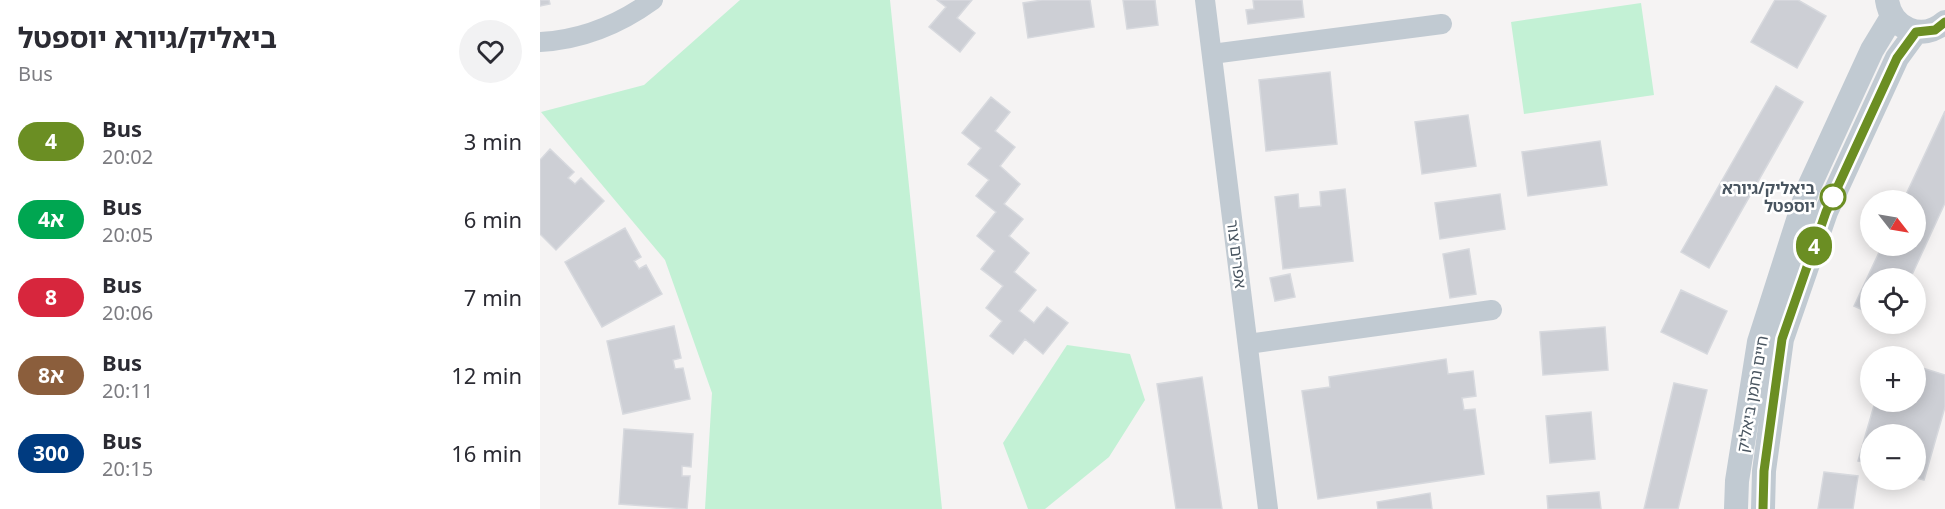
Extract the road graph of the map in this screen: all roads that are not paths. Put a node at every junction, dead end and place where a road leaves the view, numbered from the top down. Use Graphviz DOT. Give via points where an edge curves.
graph roads {
  1 [pos="653,0"];
  2 [pos="1205,0"];
  3 [pos="1889,8"];
  4 [pos="1945,22"];
  5 [pos="1442,24"];
  6 [pos="1916,32"];
  7 [pos="540,42"];
  8 [pos="1212,54"];
  9 [pos="1492,310"];
  10 [pos="1248,344"];
  11 [pos="1268,509"];
  12 [pos="1737,509"];
  13 [pos="1763,509"];
  1 -- 7 [label="street" via="594,33"];
  2 -- 8 [label="street, אפרים צור"];
  3 -- 6 [label="street" via="1907,30"];
  3 -- 12 [label="street, חיים נחמן ביאליק" via="1808,189 1762,332 1737,481"];
  4 -- 6 [label="street" via="1935,30"];
  5 -- 8 [label="street"];
  6 -- 13 [label="street, חיים נחמן ביאליק" via="1897,58 1826,212 1782,339 1764,471"];
  8 -- 10 [label="street, אפרים צור"];
  9 -- 10 [label="street"];
  10 -- 11 [label="street, אפרים צור"];
}
